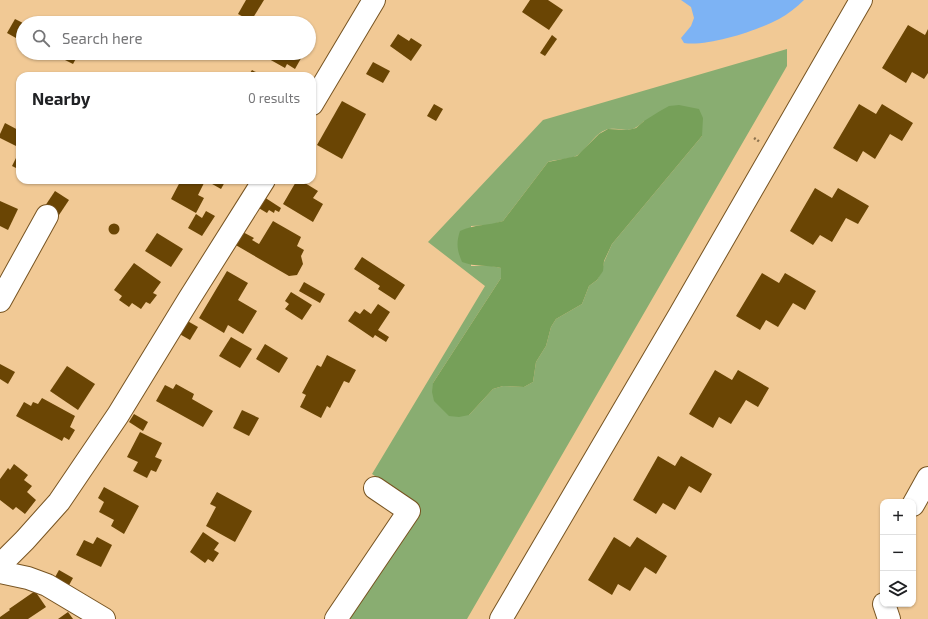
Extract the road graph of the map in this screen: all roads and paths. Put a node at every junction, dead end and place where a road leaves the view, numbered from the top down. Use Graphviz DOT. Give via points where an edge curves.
graph roads {
  1 [pos="374,0"];
  2 [pos="861,0"];
  3 [pos="316,97"];
  4 [pos="261,184"];
  5 [pos="47,216"];
  6 [pos="0,301"];
  7 [pos="928,478"];
  8 [pos="375,488"];
  9 [pos="916,500"];
  10 [pos="0,566"];
  11 [pos="0,572"];
  12 [pos="885,607"];
  13 [pos="104,619"];
  14 [pos="336,619"];
  15 [pos="501,619"];
  16 [pos="889,619"];
  1 -- 3 [label="street"];
  2 -- 15 [label="street"];
  4 -- 10 [label="street" via="118,415 59,502"];
  5 -- 6 [label="street"];
  7 -- 9 [label="street"];
  8 -- 14 [label="street" via="409,511"];
  11 -- 13 [label="street" via="47,585"];
  12 -- 16 [label="street"];
}
